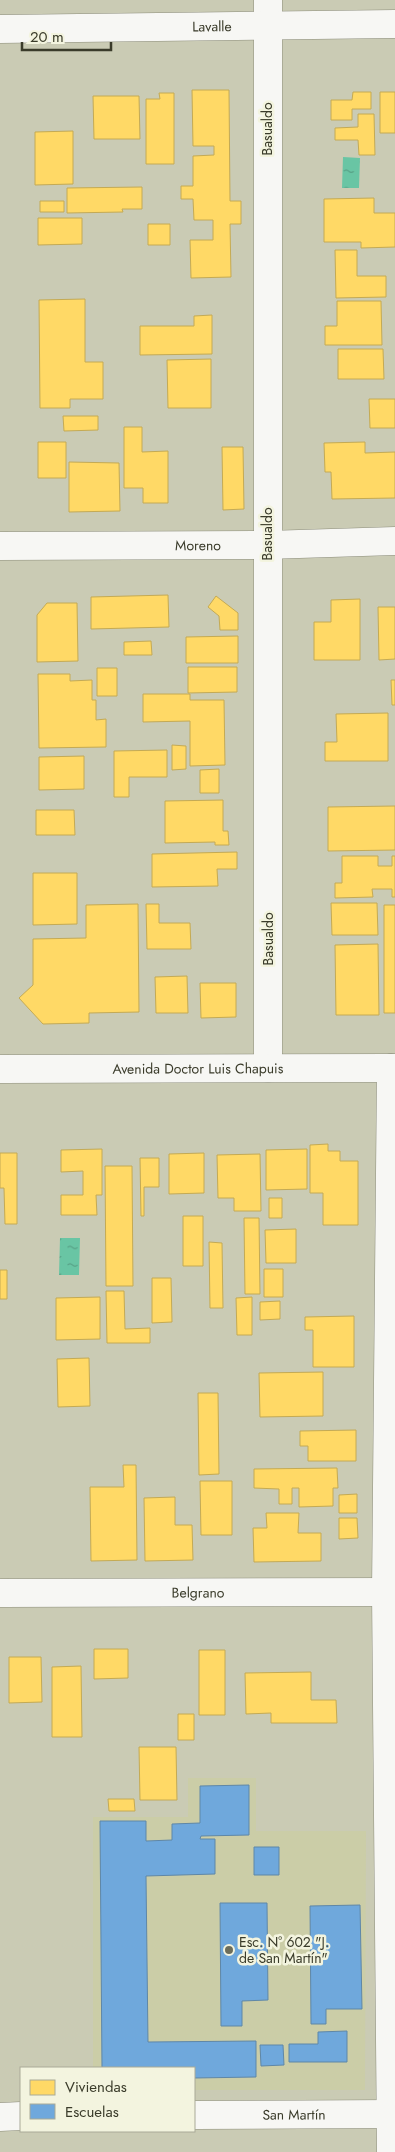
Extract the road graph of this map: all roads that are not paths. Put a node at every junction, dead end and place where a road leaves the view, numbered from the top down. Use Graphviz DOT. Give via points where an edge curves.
graph roads {
  1 [pos="268,13"];
  2 [pos="395,24"];
  3 [pos="0,29"];
  4 [pos="395,542"];
  5 [pos="267,545"];
  6 [pos="0,546"];
  7 [pos="268,1068"];
  8 [pos="393,1068"];
  9 [pos="0,1069"];
  10 [pos="391,1592"];
  11 [pos="0,1593"];
  12 [pos="393,2114"];
  13 [pos="195,2115"];
  14 [pos="0,2116"];
  15 [pos="20,2116"];
  16 [pos="391,2152"];
  1 -- 2 [label="street, Lavalle"];
  1 -- 3 [label="street, Lavalle"];
  1 -- 5 [label="street, Basualdo"];
  4 -- 5 [label="street, Moreno"];
  5 -- 6 [label="street, Moreno"];
  5 -- 7 [label="street, Basualdo"];
  7 -- 8 [label="street, Avenida Doctor Luis Chapuis"];
  7 -- 9 [label="street, Avenida Doctor Luis Chapuis"];
  8 -- 10 [label="street"];
  10 -- 11 [label="street, Belgrano"];
  10 -- 12 [label="street"];
  12 -- 13 [label="street, San Martín"];
  12 -- 16 [label="street"];
  14 -- 15 [label="street"];
}
